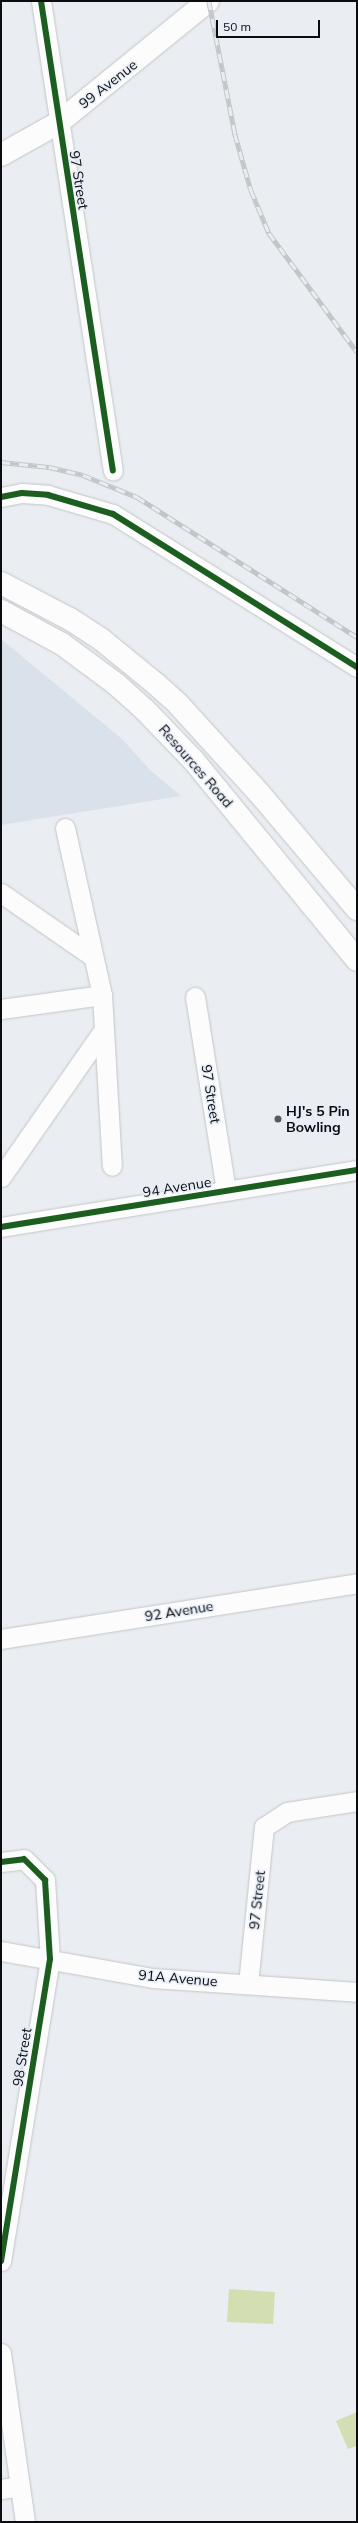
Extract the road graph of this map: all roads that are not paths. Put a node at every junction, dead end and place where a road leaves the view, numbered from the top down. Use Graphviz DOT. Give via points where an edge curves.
graph roads {
  1 [pos="41,1"];
  2 [pos="208,1"];
  3 [pos="58,123"];
  4 [pos="1,155"];
  5 [pos="113,471"];
  6 [pos="1,497"];
  7 [pos="1,583"];
  8 [pos="1,611"];
  9 [pos="357,667"];
  10 [pos="64,828"];
  11 [pos="1,893"];
  12 [pos="357,908"];
  13 [pos="92,956"];
  14 [pos="357,960"];
  15 [pos="102,994"];
  16 [pos="195,997"];
  17 [pos="1,1009"];
  18 [pos="102,1032"];
  19 [pos="112,1166"];
  20 [pos="357,1170"];
  21 [pos="1,1177"];
  22 [pos="226,1191"];
  23 [pos="1,1227"];
  24 [pos="357,1582"];
  25 [pos="1,1639"];
  26 [pos="357,1801"];
  27 [pos="1,1862"];
  28 [pos="1,1951"];
  29 [pos="50,1959"];
  30 [pos="248,1984"];
  31 [pos="357,1992"];
  32 [pos="1,2261"];
  33 [pos="1,2353"];
  34 [pos="20,2486"];
  35 [pos="1,2489"];
  36 [pos="25,2522"];
  1 -- 3 [label="street, 97 Street"];
  2 -- 3 [label="main road, 99 Avenue"];
  3 -- 4 [label="main road, 99 Avenue"];
  3 -- 5 [label="street, 97 Street"];
  6 -- 9 [label="street" via="22,493 48,495 113,514"];
  7 -- 12 [label="main road, Resources Road" via="70,619 102,640 156,684 254,788"];
  8 -- 14 [label="main road, Resources Road" via="62,644 150,714 194,761"];
  10 -- 13 [label="street"];
  11 -- 13 [label="street"];
  13 -- 15 [label="street"];
  15 -- 17 [label="street"];
  15 -- 18 [label="street"];
  16 -- 22 [label="street, 97 Street"];
  18 -- 19 [label="street"];
  18 -- 21 [label="street"];
  20 -- 22 [label="street, 94 Avenue"];
  22 -- 23 [label="street, 94 Avenue"];
  24 -- 25 [label="street, 92 Avenue"];
  26 -- 30 [label="street, 97 Street" via="287,1812 264,1827"];
  27 -- 29 [label="street, 98 Street" via="24,1859 45,1880"];
  28 -- 29 [label="street, 91A Avenue"];
  29 -- 30 [label="street, 91A Avenue" via="153,1978"];
  29 -- 32 [label="street, 98 Street"];
  30 -- 31 [label="street, 91A Avenue"];
  33 -- 34 [label="street"];
  34 -- 35 [label="street"];
  34 -- 36 [label="street"];
}
